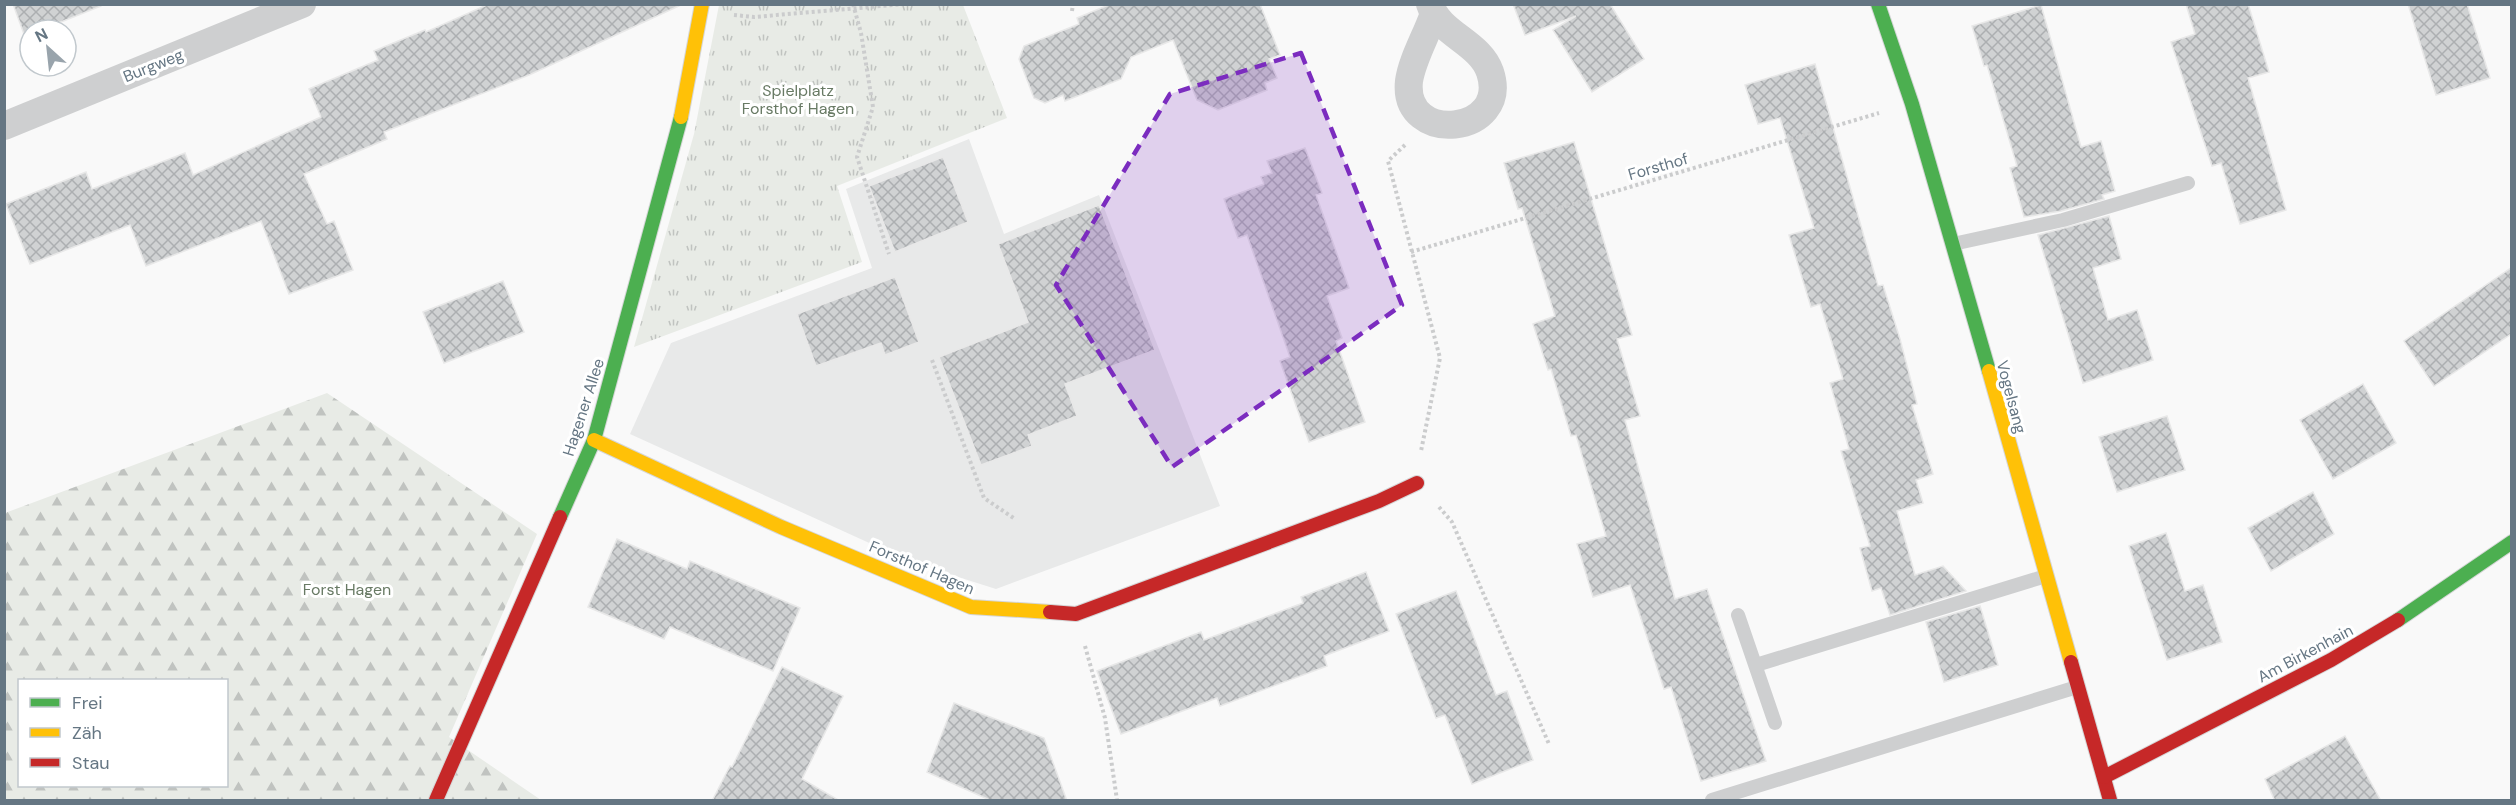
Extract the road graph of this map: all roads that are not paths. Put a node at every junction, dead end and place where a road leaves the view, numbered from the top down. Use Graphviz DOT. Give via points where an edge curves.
graph roads {
  1 [pos="302,4"];
  2 [pos="1878,4"];
  3 [pos="701,9"];
  4 [pos="1431,10"];
  5 [pos="4,126"];
  6 [pos="2188,183"];
  7 [pos="1953,244"];
  8 [pos="594,440"];
  9 [pos="1417,483"];
  10 [pos="2511,542"];
  11 [pos="2046,576"];
  12 [pos="1738,615"];
  13 [pos="1756,665"];
  14 [pos="2077,687"];
  15 [pos="1775,723"];
  16 [pos="2104,777"];
  17 [pos="436,801"];
  18 [pos="1712,801"];
  19 [pos="2110,801"];
  1 -- 5 [label="street, Burgweg"];
  2 -- 7 [label="street, Vogelsang"];
  3 -- 8 [label="street, Hagener Allee" via="679,130"];
  4 -- 4 [label="street" via="1409,80 1413,102 1426,118 1456,126 1475,118 1488,103 1492,81 1483,58"];
  6 -- 7 [label="lane" via="2063,220"];
  7 -- 11 [label="street, Vogelsang"];
  8 -- 9 [label="street, Forsthof Hagen" via="971,607 1076,614 1335,518"];
  8 -- 17 [label="street, Hagener Allee"];
  10 -- 16 [label="street, Am Birkenhain" via="2410,613 2331,660"];
  11 -- 13 [label="lane"];
  11 -- 14 [label="street, Vogelsang"];
  12 -- 13 [label="lane"];
  13 -- 15 [label="lane"];
  14 -- 16 [label="street, Vogelsang"];
  14 -- 18 [label="lane"];
  16 -- 19 [label="street, Vogelsang"];
}
